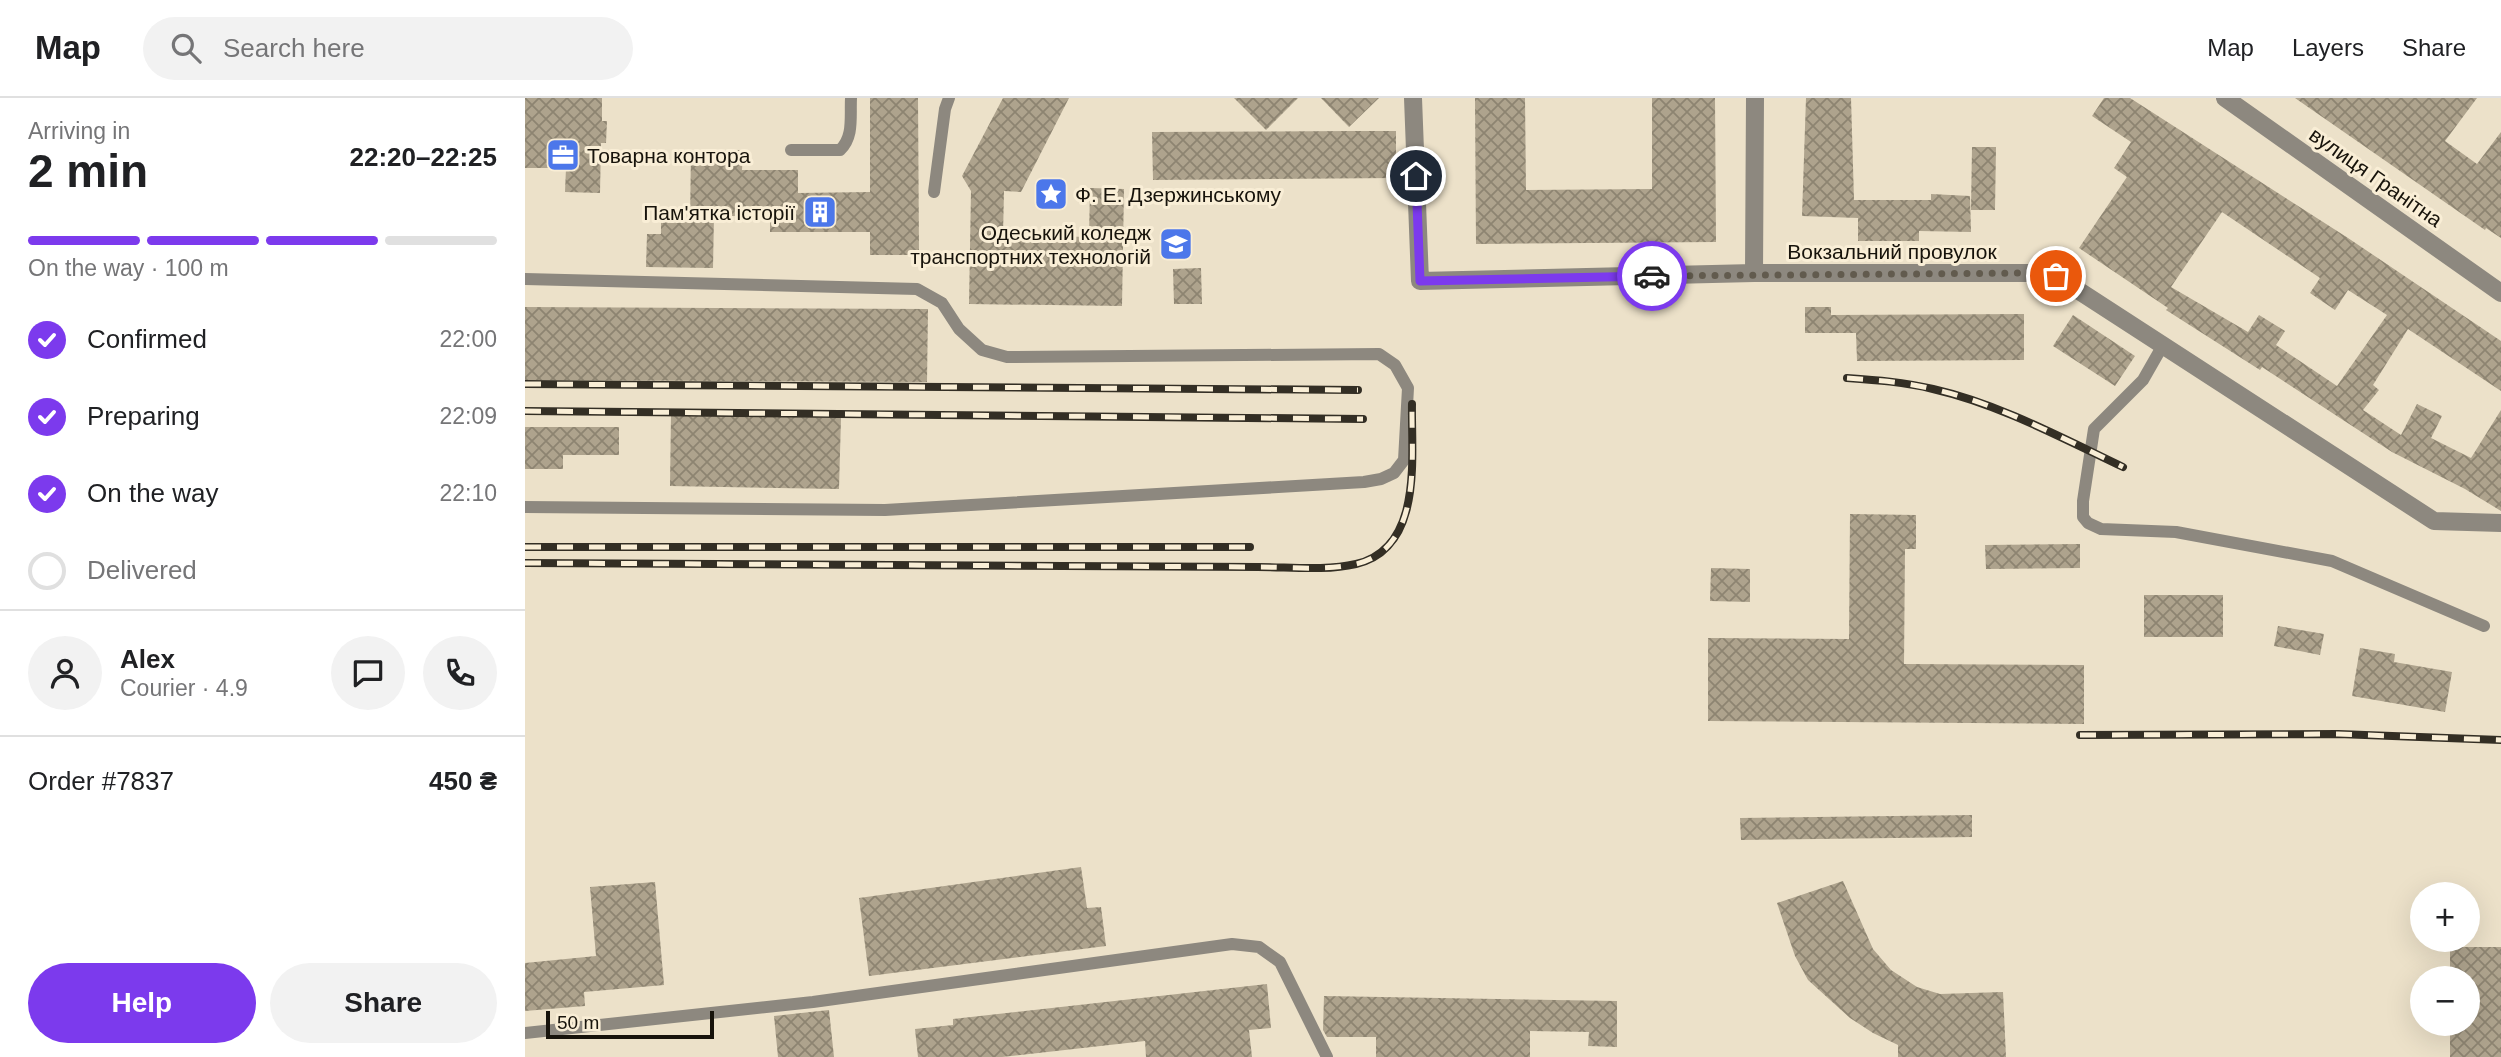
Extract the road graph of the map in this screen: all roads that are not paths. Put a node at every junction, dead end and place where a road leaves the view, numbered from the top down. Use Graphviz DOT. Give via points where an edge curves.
graph roads {
  1 [pos="851,98"];
  2 [pos="949,98"];
  3 [pos="1413,98"];
  4 [pos="1755,98"];
  5 [pos="2225,98"];
  6 [pos="790,150"];
  7 [pos="934,192"];
  8 [pos="1754,274"];
  9 [pos="525,279"];
  10 [pos="2501,293"];
  11 [pos="2163,345"];
  12 [pos="525,508"];
  13 [pos="2501,523"];
  14 [pos="2484,626"];
  15 [pos="525,1033"];
  16 [pos="1327,1057"];
  1 -- 6 [label="lane" via="848,143 839,150"];
  2 -- 7 [label="lane"];
  3 -- 8 [label="street, Вокзальний провулок" via="1420,281"];
  4 -- 8 [label="street"];
  5 -- 10 [label="street, вулиця Гранітна"];
  8 -- 11 [label="street, Вокзальний провулок" via="2056,276"];
  9 -- 12 [label="lane" via="917,289 942,303 959,329 982,350 1007,357 1380,354 1395,365 1408,388 1405,460 1394,473 1364,482 885,510"];
  11 -- 13 [label="street, Вокзальний провулок" via="2434,521"];
  11 -- 14 [label="lane" via="2143,380 2094,429 2083,501 2083,517 2088,523 2101,529 2176,531 2332,561"];
  15 -- 16 [label="lane" via="813,1002 1232,944 1259,947 1280,962"];
}
